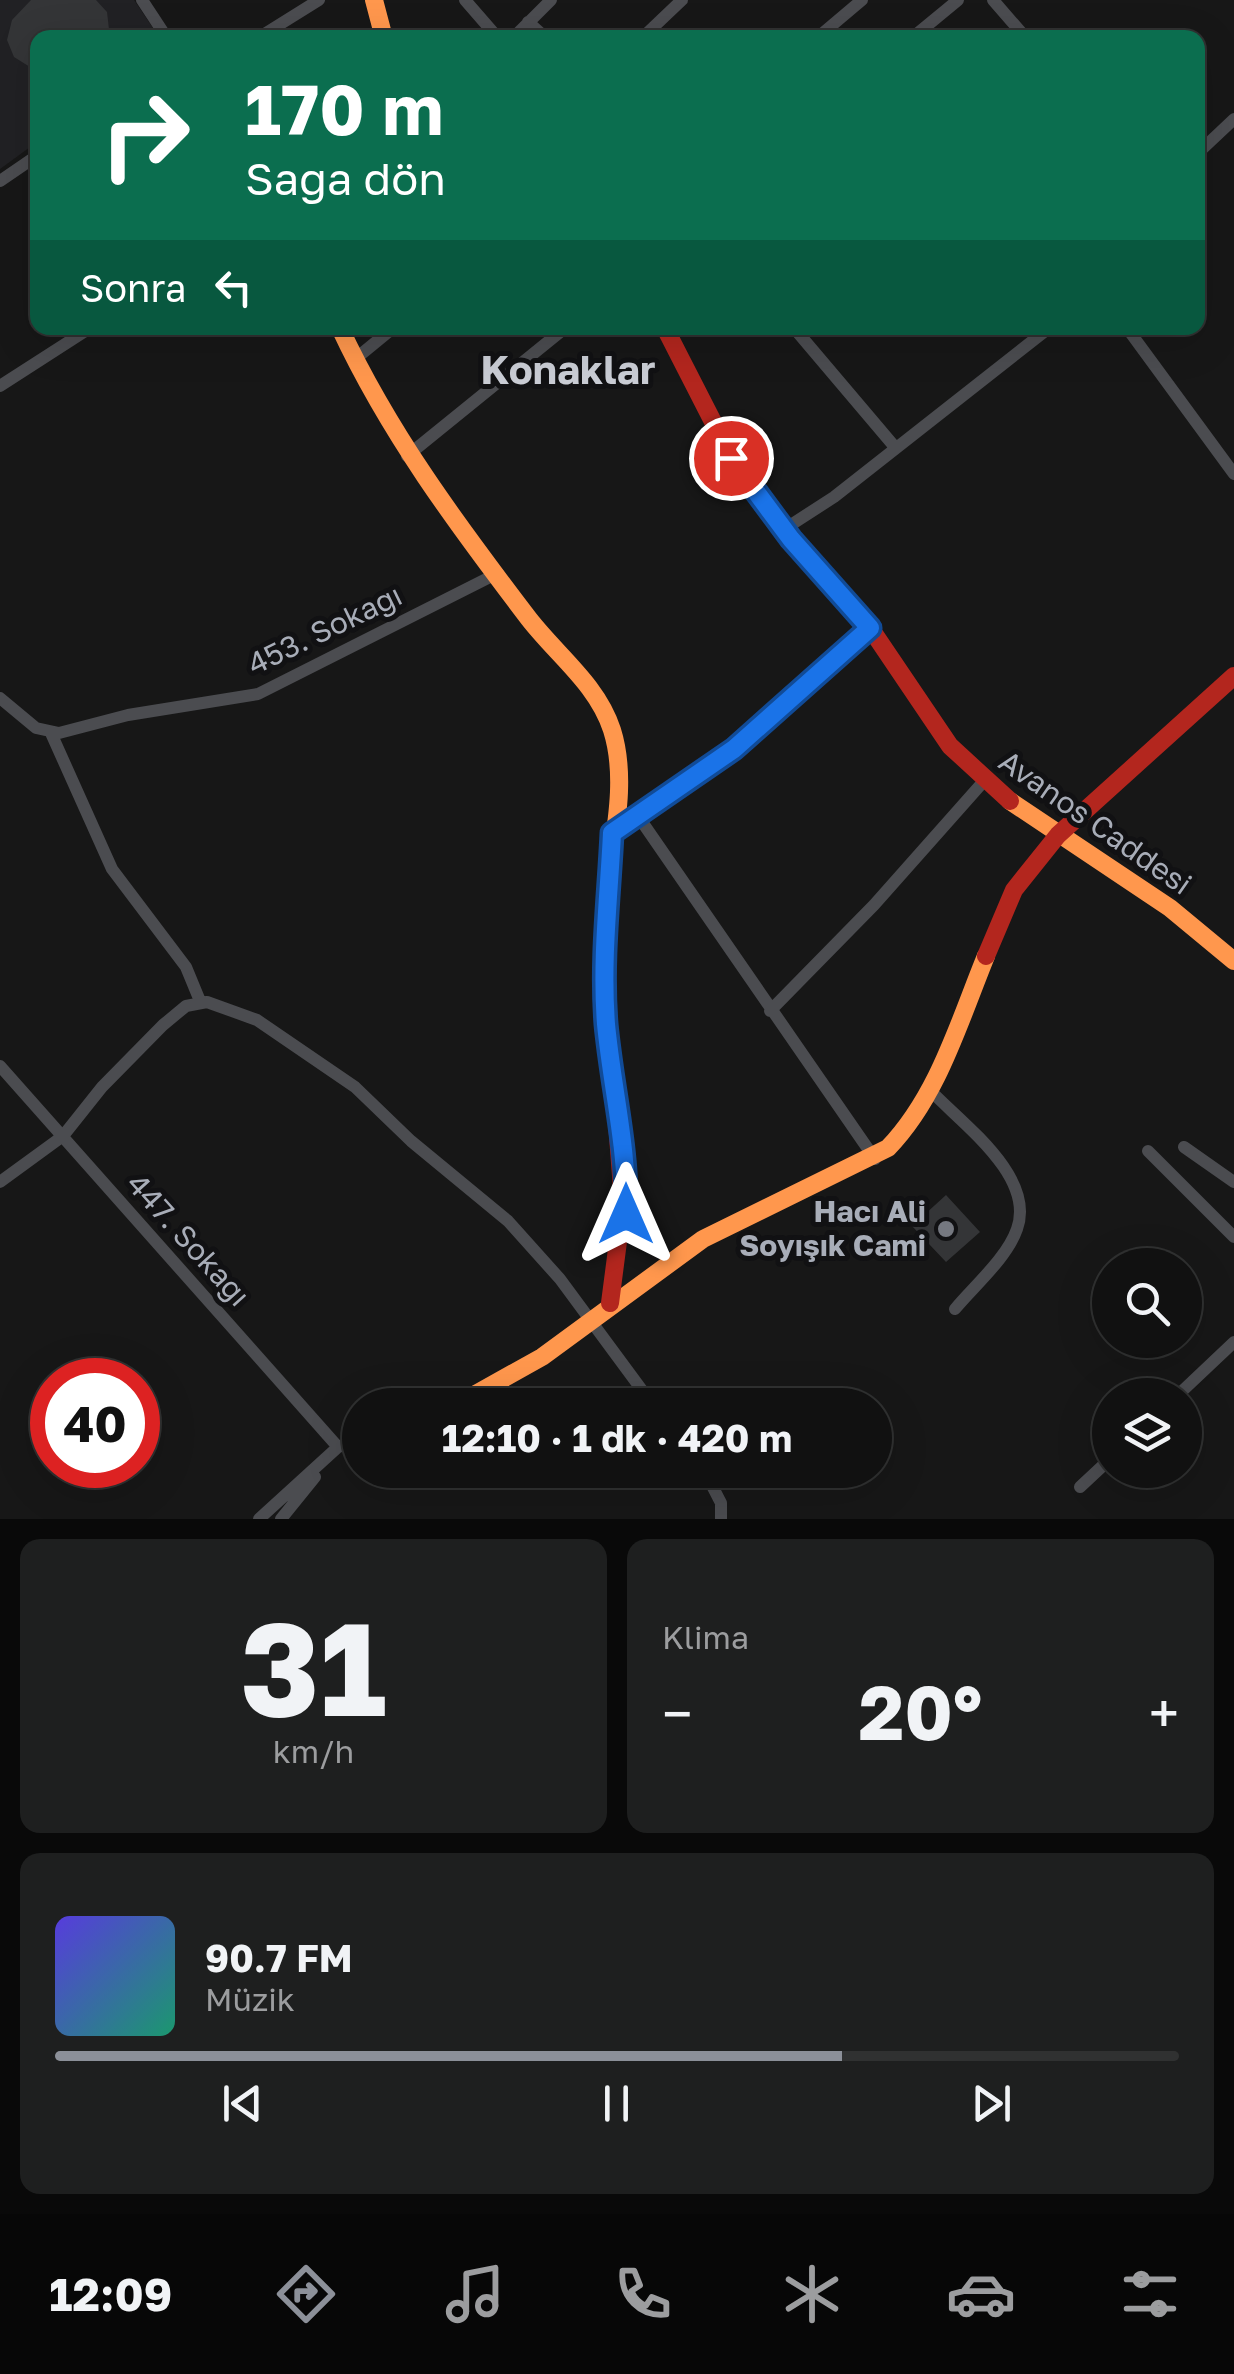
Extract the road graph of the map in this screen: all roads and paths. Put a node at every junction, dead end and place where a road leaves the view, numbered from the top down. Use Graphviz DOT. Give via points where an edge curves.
graph roads {
  1 [pos="142,0"];
  2 [pos="319,0"];
  3 [pos="374,0"];
  4 [pos="465,0"];
  5 [pos="550,0"];
  6 [pos="682,0"];
  7 [pos="862,0"];
  8 [pos="958,0"];
  9 [pos="992,0"];
  10 [pos="528,22"];
  11 [pos="162,30"];
  12 [pos="271,30"];
  13 [pos="382,30"];
  14 [pos="491,30"];
  15 [pos="520,30"];
  16 [pos="537,30"];
  17 [pos="650,30"];
  18 [pos="826,30"];
  19 [pos="922,30"];
  20 [pos="1019,30"];
  21 [pos="1234,119"];
  22 [pos="1205,146"];
  23 [pos="30,159"];
  24 [pos="0,180"];
  25 [pos="79,335"];
  26 [pos="343,335"];
  27 [pos="385,335"];
  28 [pos="555,335"];
  29 [pos="668,335"];
  30 [pos="800,335"];
  31 [pos="1040,335"];
  32 [pos="1132,335"];
  33 [pos="354,360"];
  34 [pos="0,386"];
  35 [pos="894,446"];
  36 [pos="407,456"];
  37 [pos="1234,474"];
  38 [pos="784,530"];
  39 [pos="498,573"];
  40 [pos="870,628"];
  41 [pos="1234,676"];
  42 [pos="0,698"];
  43 [pos="50,733"];
  44 [pos="984,781"];
  45 [pos="638,816"];
  46 [pos="612,833"];
  47 [pos="1058,835"];
  48 [pos="1234,960"];
  49 [pos="200,1002"];
  50 [pos="770,1010"];
  51 [pos="0,1066"];
  52 [pos="930,1090"];
  53 [pos="62,1136"];
  54 [pos="1184,1147"];
  55 [pos="1148,1150"];
  56 [pos="875,1158"];
  57 [pos="0,1182"];
  58 [pos="1234,1182"];
  59 [pos="1234,1237"];
  60 [pos="610,1303"];
  61 [pos="955,1309"];
  62 [pos="588,1322"];
  63 [pos="1234,1342"];
  64 [pos="1196,1378"];
  65 [pos="488,1388"];
  66 [pos="640,1388"];
  67 [pos="342,1447"];
  68 [pos="338,1448"];
  69 [pos="1092,1476"];
  70 [pos="715,1488"];
  71 [pos="1080,1488"];
  72 [pos="259,1519"];
  73 [pos="282,1519"];
  74 [pos="721,1519"];
  1 -- 11 [label="street"];
  2 -- 12 [label="street"];
  3 -- 13 [label="street"];
  4 -- 14 [label="street"];
  5 -- 10 [label="street"];
  6 -- 17 [label="street"];
  7 -- 18 [label="street"];
  8 -- 19 [label="street"];
  9 -- 20 [label="street"];
  10 -- 15 [label="street"];
  10 -- 16 [label="street"];
  21 -- 22 [label="street"];
  23 -- 24 [label="street"];
  25 -- 34 [label="street"];
  26 -- 33 [label="street"];
  27 -- 33 [label="street"];
  28 -- 36 [label="street"];
  29 -- 38 [label="street, Avanos Caddesi" via="718,437"];
  30 -- 35 [label="street"];
  31 -- 35 [label="street"];
  32 -- 37 [label="street"];
  33 -- 36 [label="street"];
  35 -- 38 [label="street"];
  36 -- 39 [label="street"];
  38 -- 40 [label="street, Avanos Caddesi"];
  39 -- 43 [label="street, 453. Sokağı" via="258,694"];
  39 -- 46 [label="street" via="528,619 599,700 616,744"];
  40 -- 44 [label="street, Avanos Caddesi" via="938,729"];
  40 -- 45 [label="street" via="769,720"];
  41 -- 47 [label="street"];
  42 -- 43 [label="street"];
  43 -- 49 [label="street" via="112,869 186,967"];
  44 -- 47 [label="street, Avanos Caddesi"];
  44 -- 50 [label="street"];
  45 -- 46 [label="street"];
  45 -- 50 [label="street"];
  46 -- 60 [label="street" via="605,1002 626,1189"];
  47 -- 48 [label="street, Avanos Caddesi" via="1170,908"];
  47 -- 52 [label="street" via="1014,890"];
  49 -- 53 [label="street" via="186,1006 123,1064"];
  49 -- 62 [label="street" via="256,1020 355,1086 526,1239"];
  50 -- 56 [label="street"];
  51 -- 53 [label="street, 447. Sokağı"];
  52 -- 56 [label="street" via="910,1124"];
  52 -- 61 [label="street" via="1009,1175 1020,1208 1014,1237"];
  53 -- 57 [label="street"];
  53 -- 68 [label="street, 447. Sokağı"];
  54 -- 58 [label="street"];
  55 -- 59 [label="street"];
  56 -- 60 [label="street" via="736,1220"];
  60 -- 62 [label="street"];
  62 -- 65 [label="street"];
  62 -- 66 [label="street"];
  63 -- 64 [label="street"];
  67 -- 68 [label="street"];
  68 -- 72 [label="street"];
  68 -- 73 [label="street"];
  69 -- 71 [label="street"];
  70 -- 74 [label="street"];
}
